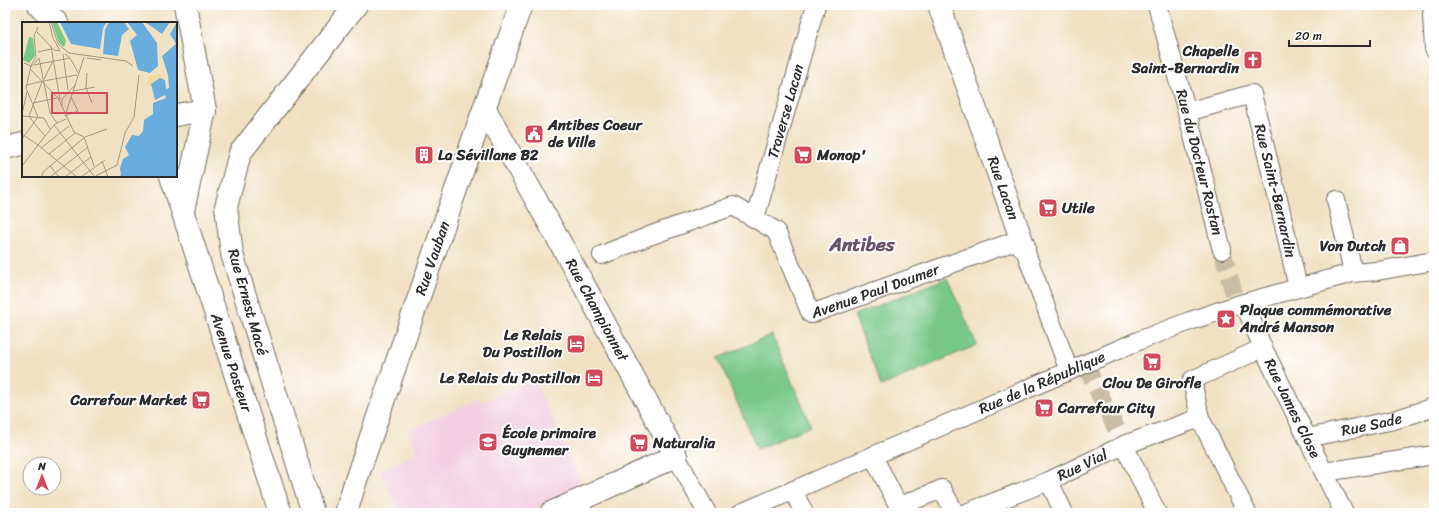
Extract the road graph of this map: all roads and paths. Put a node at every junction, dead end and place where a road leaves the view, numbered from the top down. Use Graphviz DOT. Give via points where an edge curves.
graph roads {
  1 [pos="39,5"];
  2 [pos="184,5"];
  3 [pos="356,5"];
  4 [pos="521,5"];
  5 [pos="816,5"];
  6 [pos="938,5"];
  7 [pos="1157,5"];
  8 [pos="1434,5"];
  9 [pos="55,22"];
  10 [pos="1434,50"];
  11 [pos="485,109"];
  12 [pos="205,110"];
  13 [pos="1187,112"];
  14 [pos="177,115"];
  15 [pos="22,144"];
  16 [pos="5,148"];
  17 [pos="171,177"];
  18 [pos="1336,200"];
  19 [pos="183,212"];
  20 [pos="755,218"];
  21 [pos="1023,243"];
  22 [pos="1222,250"];
  23 [pos="602,255"];
  24 [pos="1434,261"];
  25 [pos="1352,273"];
  26 [pos="1298,288"];
  27 [pos="1238,301"];
  28 [pos="1263,348"];
  29 [pos="1069,372"];
  30 [pos="1434,407"];
  31 [pos="1200,418"];
  32 [pos="1307,438"];
  33 [pos="1124,445"];
  34 [pos="1434,455"];
  35 [pos="676,456"];
  36 [pos="873,456"];
  37 [pos="1324,473"];
  38 [pos="1049,481"];
  39 [pos="793,490"];
  40 [pos="989,509"];
  41 [pos="901,510"];
  42 [pos="282,513"];
  43 [pos="313,513"];
  44 [pos="346,513"];
  45 [pos="551,513"];
  46 [pos="706,513"];
  47 [pos="741,513"];
  48 [pos="804,513"];
  49 [pos="955,513"];
  50 [pos="966,513"];
  51 [pos="1064,513"];
  52 [pos="1157,513"];
  53 [pos="1247,513"];
  54 [pos="1344,513"];
  1 -- 9 [label="street"];
  2 -- 12 [label="street"];
  3 -- 43 [label="street, Rue Ernest Macé" via="240,152 226,207 232,254"];
  4 -- 11 [label="street, Rue Vauban"];
  5 -- 20 [label="street, Traverse Lacan"];
  6 -- 21 [label="street, Rue Lacan"];
  7 -- 13 [label="street, Rue du Docteur Rostan"];
  8 -- 10 [label="street"];
  11 -- 35 [label="street, Rue Championnet"];
  11 -- 44 [label="street, Rue Vauban"];
  12 -- 14 [label="street"];
  12 -- 19 [label="street"];
  13 -- 22 [label="street, Rue du Docteur Rostan"];
  13 -- 26 [label="street, Rue Saint-Bernardin" via="1252,94"];
  15 -- 16 [label="street"];
  17 -- 19 [label="street, Avenue Pasteur"];
  18 -- 25 [label="street"];
  19 -- 42 [label="street, Avenue Pasteur"];
  20 -- 21 [label="street, Avenue Paul Doumer" via="776,231 811,314"];
  20 -- 23 [label="street, Avenue Paul Doumer" via="733,206"];
  21 -- 29 [label="street, Rue Lacan"];
  24 -- 25 [label="street, Rue de la République" via="1377,272"];
  25 -- 26 [label="street, Rue de la République"];
  26 -- 27 [label="street, Rue de la République"];
  27 -- 28 [label="street, Rue James Close"];
  27 -- 29 [label="street, Rue de la République"];
  28 -- 31 [label="street" via="1192,380"];
  28 -- 32 [label="street, Rue James Close"];
  29 -- 36 [label="street, Rue de la République"];
  30 -- 32 [label="street, Rue Sade" via="1394,420"];
  31 -- 33 [label="street, Rue Vial"];
  31 -- 53 [label="street"];
  32 -- 37 [label="street, Rue James Close"];
  33 -- 38 [label="street, Rue Vial"];
  33 -- 52 [label="street"];
  34 -- 37 [label="street"];
  35 -- 45 [label="street"];
  35 -- 46 [label="street, Rue Championnet"];
  36 -- 39 [label="street, Rue de la République"];
  36 -- 41 [label="street"];
  37 -- 54 [label="street, Rue James Close"];
  38 -- 40 [label="street, Rue Vial"];
  38 -- 51 [label="street"];
  39 -- 47 [label="street, Rue de la République"];
  39 -- 48 [label="street"];
  40 -- 50 [label="street, Rue Vial"];
  41 -- 49 [label="street" via="942,489"];
}
